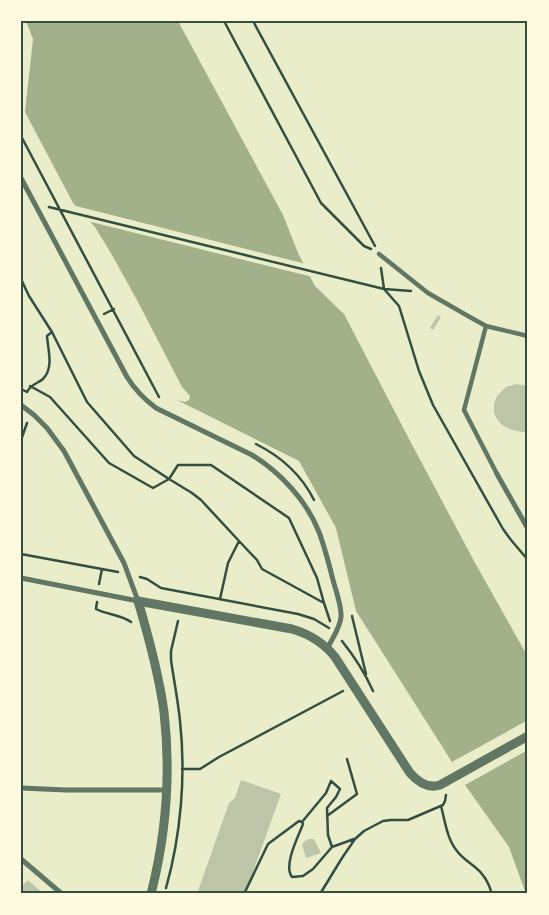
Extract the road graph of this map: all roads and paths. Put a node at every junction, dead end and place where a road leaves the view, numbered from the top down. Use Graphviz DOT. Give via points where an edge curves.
graph roads {
  1 [pos="224,21"];
  2 [pos="253,21"];
  3 [pos="21,136"];
  4 [pos="21,178"];
  5 [pos="47,207"];
  6 [pos="379,254"];
  7 [pos="21,279"];
  8 [pos="384,289"];
  9 [pos="428,293"];
  10 [pos="486,326"];
  11 [pos="52,332"];
  12 [pos="528,336"];
  13 [pos="30,386"];
  14 [pos="21,389"];
  15 [pos="160,398"];
  16 [pos="21,406"];
  17 [pos="21,418"];
  18 [pos="21,440"];
  19 [pos="251,442"];
  20 [pos="497,474"];
  21 [pos="169,479"];
  22 [pos="318,507"];
  23 [pos="528,529"];
  24 [pos="239,541"];
  25 [pos="21,554"];
  26 [pos="528,560"];
  27 [pos="129,574"];
  28 [pos="21,578"];
  29 [pos="184,592"];
  30 [pos="220,599"];
  31 [pos="138,601"];
  32 [pos="324,602"];
  33 [pos="350,608"];
  34 [pos="178,621"];
  35 [pos="335,634"];
  36 [pos="174,635"];
  37 [pos="327,648"];
  38 [pos="367,678"];
  39 [pos="353,685"];
  40 [pos="528,736"];
  41 [pos="347,759"];
  42 [pos="182,769"];
  43 [pos="441,784"];
  44 [pos="21,788"];
  45 [pos="166,790"];
  46 [pos="441,806"];
  47 [pos="327,816"];
  48 [pos="302,822"];
  49 [pos="355,838"];
  50 [pos="332,847"];
  51 [pos="23,861"];
  52 [pos="21,868"];
  53 [pos="62,894"];
  54 [pos="151,894"];
  55 [pos="244,894"];
  56 [pos="320,894"];
  57 [pos="492,894"];
  1 -- 6 [label="path" via="321,203 364,246"];
  2 -- 6 [label="path"];
  3 -- 15 [label="path"];
  4 -- 35 [label="street" via="127,378 139,394 163,411 264,462 302,503 324,545 341,609 342,616"];
  5 -- 8 [label="path"];
  6 -- 8 [label="path"];
  6 -- 9 [label="street"];
  7 -- 11 [label="path"];
  8 -- 9 [label="path"];
  8 -- 26 [label="path" via="399,306 419,371 434,405 503,529"];
  9 -- 10 [label="street"];
  10 -- 12 [label="street"];
  10 -- 20 [label="street" via="464,410"];
  11 -- 13 [label="path" via="47,336 50,366 44,378"];
  11 -- 21 [label="path" via="87,402 134,456"];
  13 -- 14 [label="path" via="28,392"];
  13 -- 21 [label="path" via="50,397 109,463 152,488"];
  16 -- 27 [label="street" via="34,415 61,447"];
  17 -- 18 [label="path" via="27,423"];
  19 -- 22 [label="path" via="284,461 304,481"];
  20 -- 23 [label="street"];
  21 -- 24 [label="path" via="200,500"];
  21 -- 32 [label="path" via="178,465 211,465 289,518"];
  24 -- 30 [label="path" via="228,563"];
  24 -- 32 [label="path" via="262,569"];
  25 -- 27 [label="path"];
  27 -- 29 [label="path" via="147,579 161,588"];
  27 -- 31 [label="street"];
  28 -- 31 [label="street"];
  31 -- 37 [label="street" via="292,629"];
  31 -- 45 [label="street" via="152,649 164,712"];
  32 -- 35 [label="path"];
  33 -- 38 [label="path"];
  34 -- 36 [label="path"];
  35 -- 37 [label="street"];
  37 -- 39 [label="street"];
  39 -- 42 [label="path" via="200,769"];
  39 -- 43 [label="street" via="410,773 426,785"];
  40 -- 43 [label="street"];
  41 -- 47 [label="path" via="357,794"];
  43 -- 46 [label="path" via="446,798"];
  44 -- 45 [label="street"];
  45 -- 54 [label="street" via="161,850"];
  46 -- 49 [label="path" via="408,820 378,823"];
  46 -- 57 [label="path" via="453,846 487,880"];
  47 -- 48 [label="path" via="327,808 340,789 331,781 326,793"];
  47 -- 50 [label="path"];
  48 -- 50 [label="path" via="291,854 290,876 303,876 314,869"];
  48 -- 55 [label="path" via="268,844"];
  49 -- 50 [label="path"];
  49 -- 56 [label="path"];
  51 -- 52 [label="street"];
  51 -- 53 [label="street"];
}
